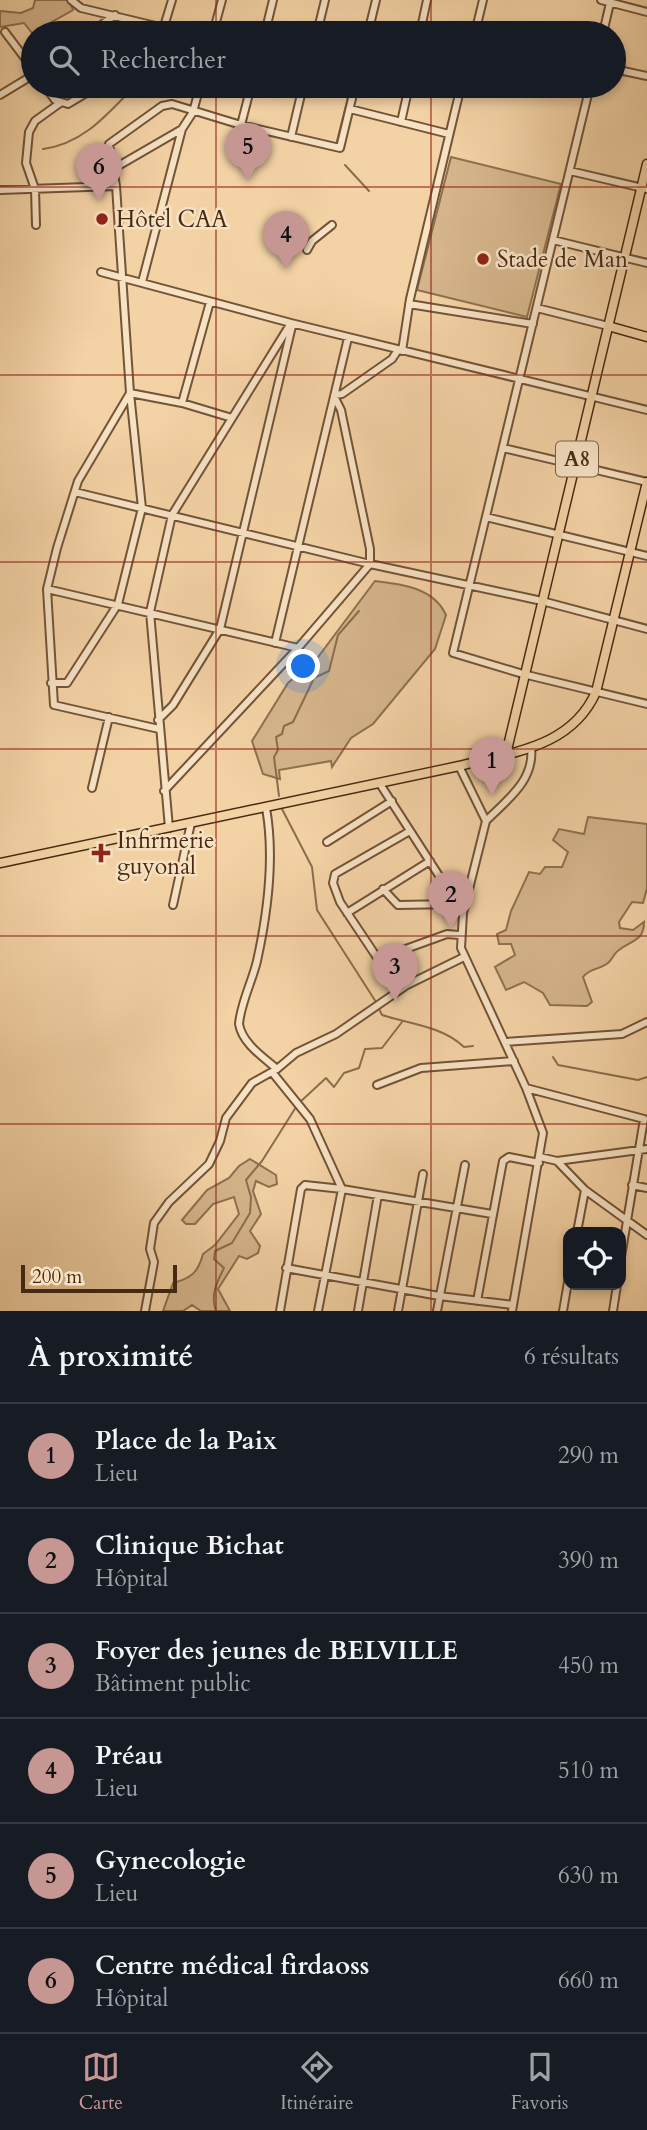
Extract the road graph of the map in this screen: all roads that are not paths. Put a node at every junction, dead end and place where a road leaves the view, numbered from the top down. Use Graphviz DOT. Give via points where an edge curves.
graph roads {
  1 [pos="71,0"];
  2 [pos="172,0"];
  3 [pos="222,0"];
  4 [pos="273,0"];
  5 [pos="325,0"];
  6 [pos="376,0"];
  7 [pos="427,0"];
  8 [pos="483,0"];
  9 [pos="601,0"];
  10 [pos="610,3"];
  11 [pos="647,12"];
  12 [pos="115,15"];
  13 [pos="107,21"];
  14 [pos="133,21"];
  15 [pos="166,21"];
  16 [pos="216,21"];
  17 [pos="268,21"];
  18 [pos="320,21"];
  19 [pos="371,21"];
  20 [pos="423,21"];
  21 [pos="478,21"];
  22 [pos="606,21"];
  23 [pos="5,32"];
  24 [pos="21,53"];
  25 [pos="626,72"];
  26 [pos="647,76"];
  27 [pos="21,82"];
  28 [pos="0,94"];
  29 [pos="56,98"];
  30 [pos="80,98"];
  31 [pos="197,98"];
  32 [pos="248,98"];
  33 [pos="300,98"];
  34 [pos="352,98"];
  35 [pos="406,98"];
  36 [pos="458,98"];
  37 [pos="587,98"];
  38 [pos="60,103"];
  39 [pos="349,109"];
  40 [pos="193,113"];
  41 [pos="401,122"];
  42 [pos="242,125"];
  43 [pos="182,129"];
  44 [pos="449,134"];
  45 [pos="290,136"];
  46 [pos="647,164"];
  47 [pos="113,169"];
  48 [pos="570,171"];
  49 [pos="116,186"];
  50 [pos="644,189"];
  51 [pos="0,190"];
  52 [pos="35,190"];
  53 [pos="36,225"];
  54 [pos="332,225"];
  55 [pos="553,240"];
  56 [pos="307,250"];
  57 [pos="624,258"];
  58 [pos="647,263"];
  59 [pos="101,272"];
  60 [pos="124,279"];
  61 [pos="142,282"];
  62 [pos="210,302"];
  63 [pos="409,304"];
  64 [pos="537,308"];
  65 [pos="292,324"];
  66 [pos="533,324"];
  67 [pos="608,326"];
  68 [pos="647,337"];
  69 [pos="348,338"];
  70 [pos="400,350"];
  71 [pos="520,379"];
  72 [pos="130,393"];
  73 [pos="335,396"];
  74 [pos="592,397"];
  75 [pos="182,402"];
  76 [pos="647,410"];
  77 [pos="232,418"];
  78 [pos="503,448"];
  79 [pos="576,464"];
  80 [pos="647,482"];
  81 [pos="75,492"];
  82 [pos="142,508"];
  83 [pos="172,515"];
  84 [pos="486,517"];
  85 [pos="241,532"];
  86 [pos="559,535"];
  87 [pos="298,546"];
  88 [pos="630,552"];
  89 [pos="647,556"];
  90 [pos="370,564"];
  91 [pos="469,584"];
  92 [pos="47,589"];
  93 [pos="542,601"];
  94 [pos="118,604"];
  95 [pos="150,612"];
  96 [pos="614,620"];
  97 [pos="220,629"];
  98 [pos="647,629"];
  99 [pos="275,643"];
  100 [pos="298,648"];
  101 [pos="523,674"];
  102 [pos="51,683"];
  103 [pos="596,692"];
  104 [pos="647,704"];
  105 [pos="108,718"];
  106 [pos="158,720"];
  107 [pos="159,730"];
  108 [pos="531,747"];
  109 [pos="506,754"];
  110 [pos="459,766"];
  111 [pos="380,783"];
  112 [pos="92,788"];
  113 [pos="164,791"];
  114 [pos="392,802"];
  115 [pos="266,808"];
  116 [pos="486,821"];
  117 [pos="191,823"];
  118 [pos="169,828"];
  119 [pos="410,831"];
  120 [pos="327,842"];
  121 [pos="430,862"];
  122 [pos="0,863"];
  123 [pos="383,889"];
  124 [pos="455,904"];
  125 [pos="173,905"];
  126 [pos="347,913"];
  127 [pos="463,913"];
  128 [pos="459,935"];
  129 [pos="464,957"];
  130 [pos="647,1022"];
  131 [pos="505,1042"];
  132 [pos="514,1060"];
  133 [pos="274,1071"];
  134 [pos="377,1085"];
  135 [pos="526,1088"];
  136 [pos="647,1149"];
  137 [pos="637,1150"];
  138 [pos="540,1160"];
  139 [pos="557,1161"];
  140 [pos="465,1165"];
  141 [pos="423,1174"];
  142 [pos="632,1185"];
  143 [pos="647,1188"];
  144 [pos="342,1189"];
  145 [pos="585,1190"];
  146 [pos="378,1195"];
  147 [pos="417,1201"];
  148 [pos="455,1209"];
  149 [pos="492,1214"];
  150 [pos="626,1221"];
  151 [pos="578,1227"];
  152 [pos="625,1227"];
  153 [pos="647,1235"];
  154 [pos="286,1268"];
  155 [pos="324,1275"];
  156 [pos="362,1282"];
  157 [pos="402,1288"];
  158 [pos="567,1290"];
  159 [pos="616,1290"];
  160 [pos="439,1296"];
  161 [pos="477,1301"];
  162 [pos="513,1308"];
  163 [pos="145,1311"];
  164 [pos="279,1311"];
  165 [pos="318,1311"];
  166 [pos="358,1311"];
  167 [pos="398,1311"];
  168 [pos="436,1311"];
  169 [pos="563,1311"];
  170 [pos="613,1311"];
  1 -- 12 [label="street" via="80,8"];
  2 -- 15 [label="street"];
  3 -- 16 [label="street"];
  4 -- 17 [label="street"];
  5 -- 18 [label="street"];
  6 -- 19 [label="street"];
  7 -- 20 [label="street"];
  8 -- 21 [label="street"];
  9 -- 10 [label="street"];
  10 -- 11 [label="street"];
  10 -- 22 [label="street"];
  12 -- 13 [label="street"];
  12 -- 14 [label="street"];
  23 -- 24 [label="street"];
  25 -- 26 [label="street"];
  27 -- 28 [label="street"];
  29 -- 38 [label="street"];
  30 -- 38 [label="street"];
  31 -- 40 [label="street"];
  32 -- 42 [label="street"];
  33 -- 45 [label="street"];
  34 -- 39 [label="street"];
  35 -- 41 [label="street"];
  36 -- 44 [label="street"];
  37 -- 48 [label="street"];
  38 -- 52 [label="street" via="35,121 29,132 26,163"];
  39 -- 41 [label="street"];
  39 -- 45 [label="street" via="340,148"];
  40 -- 42 [label="street"];
  40 -- 43 [label="street"];
  40 -- 47 [label="street" via="167,104 110,141"];
  41 -- 44 [label="street"];
  42 -- 45 [label="street"];
  43 -- 47 [label="street"];
  43 -- 61 [label="street"];
  44 -- 63 [label="street"];
  46 -- 50 [label="main road, A8"];
  47 -- 49 [label="street"];
  48 -- 50 [label="street"];
  48 -- 55 [label="street"];
  49 -- 52 [label="street"];
  49 -- 60 [label="street"];
  50 -- 57 [label="main road, A8"];
  51 -- 52 [label="street"];
  52 -- 53 [label="street"];
  54 -- 56 [label="street"];
  55 -- 57 [label="street"];
  55 -- 64 [label="street"];
  57 -- 58 [label="street"];
  57 -- 67 [label="main road, A8"];
  59 -- 60 [label="street"];
  60 -- 61 [label="street"];
  60 -- 72 [label="street"];
  61 -- 62 [label="street"];
  62 -- 65 [label="street"];
  62 -- 75 [label="street"];
  63 -- 66 [label="street"];
  63 -- 70 [label="street"];
  64 -- 66 [label="street"];
  64 -- 67 [label="street"];
  65 -- 69 [label="street"];
  65 -- 77 [label="street"];
  65 -- 85 [label="street"];
  66 -- 71 [label="street"];
  67 -- 68 [label="main road"];
  67 -- 74 [label="main road, A8"];
  69 -- 70 [label="street"];
  69 -- 73 [label="street"];
  70 -- 71 [label="street"];
  70 -- 73 [label="street"];
  71 -- 74 [label="street"];
  71 -- 78 [label="street"];
  72 -- 75 [label="street"];
  72 -- 81 [label="street"];
  72 -- 82 [label="street"];
  73 -- 87 [label="street"];
  73 -- 90 [label="street"];
  74 -- 76 [label="street"];
  74 -- 79 [label="main road, A8"];
  75 -- 77 [label="street"];
  77 -- 83 [label="street"];
  78 -- 79 [label="street"];
  78 -- 84 [label="street"];
  79 -- 80 [label="street"];
  79 -- 86 [label="main road, A8"];
  80 -- 88 [label="main road"];
  81 -- 82 [label="street"];
  81 -- 92 [label="street"];
  82 -- 83 [label="street"];
  82 -- 94 [label="street"];
  83 -- 85 [label="street"];
  83 -- 95 [label="street"];
  84 -- 86 [label="street"];
  84 -- 91 [label="street"];
  85 -- 87 [label="street"];
  85 -- 97 [label="street"];
  86 -- 88 [label="street"];
  86 -- 93 [label="main road, A8"];
  87 -- 90 [label="street"];
  87 -- 99 [label="street"];
  88 -- 89 [label="street"];
  88 -- 96 [label="main road"];
  90 -- 91 [label="street"];
  90 -- 100 [label="street"];
  91 -- 93 [label="street"];
  91 -- 101 [label="street" via="454,654"];
  92 -- 94 [label="street"];
  92 -- 102 [label="street"];
  93 -- 96 [label="street"];
  93 -- 101 [label="main road, A8"];
  94 -- 95 [label="street"];
  94 -- 102 [label="street" via="67,683"];
  95 -- 97 [label="street"];
  95 -- 106 [label="street"];
  96 -- 98 [label="street"];
  96 -- 103 [label="main road"];
  97 -- 99 [label="street"];
  97 -- 106 [label="street" via="173,705"];
  99 -- 100 [label="street"];
  100 -- 113 [label="street"];
  101 -- 103 [label="street"];
  101 -- 109 [label="main road, A8"];
  102 -- 105 [label="street" via="57,707"];
  103 -- 104 [label="street"];
  103 -- 108 [label="main road" via="579,722"];
  105 -- 107 [label="street"];
  105 -- 112 [label="street"];
  106 -- 107 [label="street"];
  107 -- 113 [label="street"];
  108 -- 109 [label="main road"];
  108 -- 116 [label="street" via="525,781"];
  109 -- 110 [label="main road"];
  110 -- 111 [label="main road"];
  110 -- 116 [label="street"];
  111 -- 114 [label="street"];
  111 -- 115 [label="main road"];
  113 -- 118 [label="street"];
  114 -- 119 [label="street"];
  114 -- 120 [label="street"];
  115 -- 117 [label="main road"];
  115 -- 133 [label="street" via="271,849 266,914 239,1024"];
  116 -- 127 [label="street"];
  117 -- 118 [label="main road"];
  117 -- 125 [label="street"];
  118 -- 122 [label="main road"];
  119 -- 121 [label="street"];
  119 -- 126 [label="street" via="335,874 333,883"];
  121 -- 123 [label="street"];
  121 -- 124 [label="street"];
  123 -- 124 [label="street" via="398,905"];
  123 -- 126 [label="street"];
  124 -- 127 [label="street"];
  126 -- 128 [label="street" via="378,959 447,934"];
  127 -- 128 [label="street"];
  128 -- 129 [label="street"];
  129 -- 131 [label="street"];
  129 -- 133 [label="street" via="407,985"];
  130 -- 131 [label="street" via="622,1034"];
  131 -- 132 [label="street"];
  132 -- 134 [label="street" via="421,1068"];
  132 -- 135 [label="street"];
  133 -- 144 [label="street" via="303,1109"];
  133 -- 163 [label="street" via="257,1078 232,1107 208,1164 159,1212 150,1249 154,1262"];
  135 -- 137 [label="street" via="639,1115 644,1124"];
  135 -- 138 [label="street" via="543,1133"];
  136 -- 137 [label="street"];
  137 -- 139 [label="street"];
  137 -- 142 [label="street"];
  138 -- 139 [label="street"];
  138 -- 149 [label="street" via="505,1157"];
  138 -- 162 [label="street"];
  139 -- 145 [label="street"];
  140 -- 148 [label="street"];
  141 -- 147 [label="street"];
  142 -- 143 [label="street"];
  142 -- 150 [label="street"];
  144 -- 146 [label="street"];
  144 -- 154 [label="street" via="310,1184 300,1189"];
  144 -- 155 [label="street"];
  145 -- 150 [label="street"];
  145 -- 151 [label="street"];
  146 -- 147 [label="street"];
  146 -- 156 [label="street"];
  147 -- 148 [label="street"];
  147 -- 157 [label="street"];
  148 -- 149 [label="street"];
  148 -- 160 [label="street"];
  149 -- 161 [label="street"];
  150 -- 152 [label="street"];
  150 -- 153 [label="street"];
  154 -- 155 [label="street"];
  154 -- 164 [label="street"];
  155 -- 156 [label="street"];
  155 -- 165 [label="street"];
  156 -- 157 [label="street"];
  156 -- 166 [label="street"];
  157 -- 160 [label="street"];
  157 -- 167 [label="street"];
  158 -- 169 [label="street"];
  159 -- 170 [label="street"];
  160 -- 161 [label="street"];
  160 -- 168 [label="street"];
  161 -- 162 [label="street"];
}
